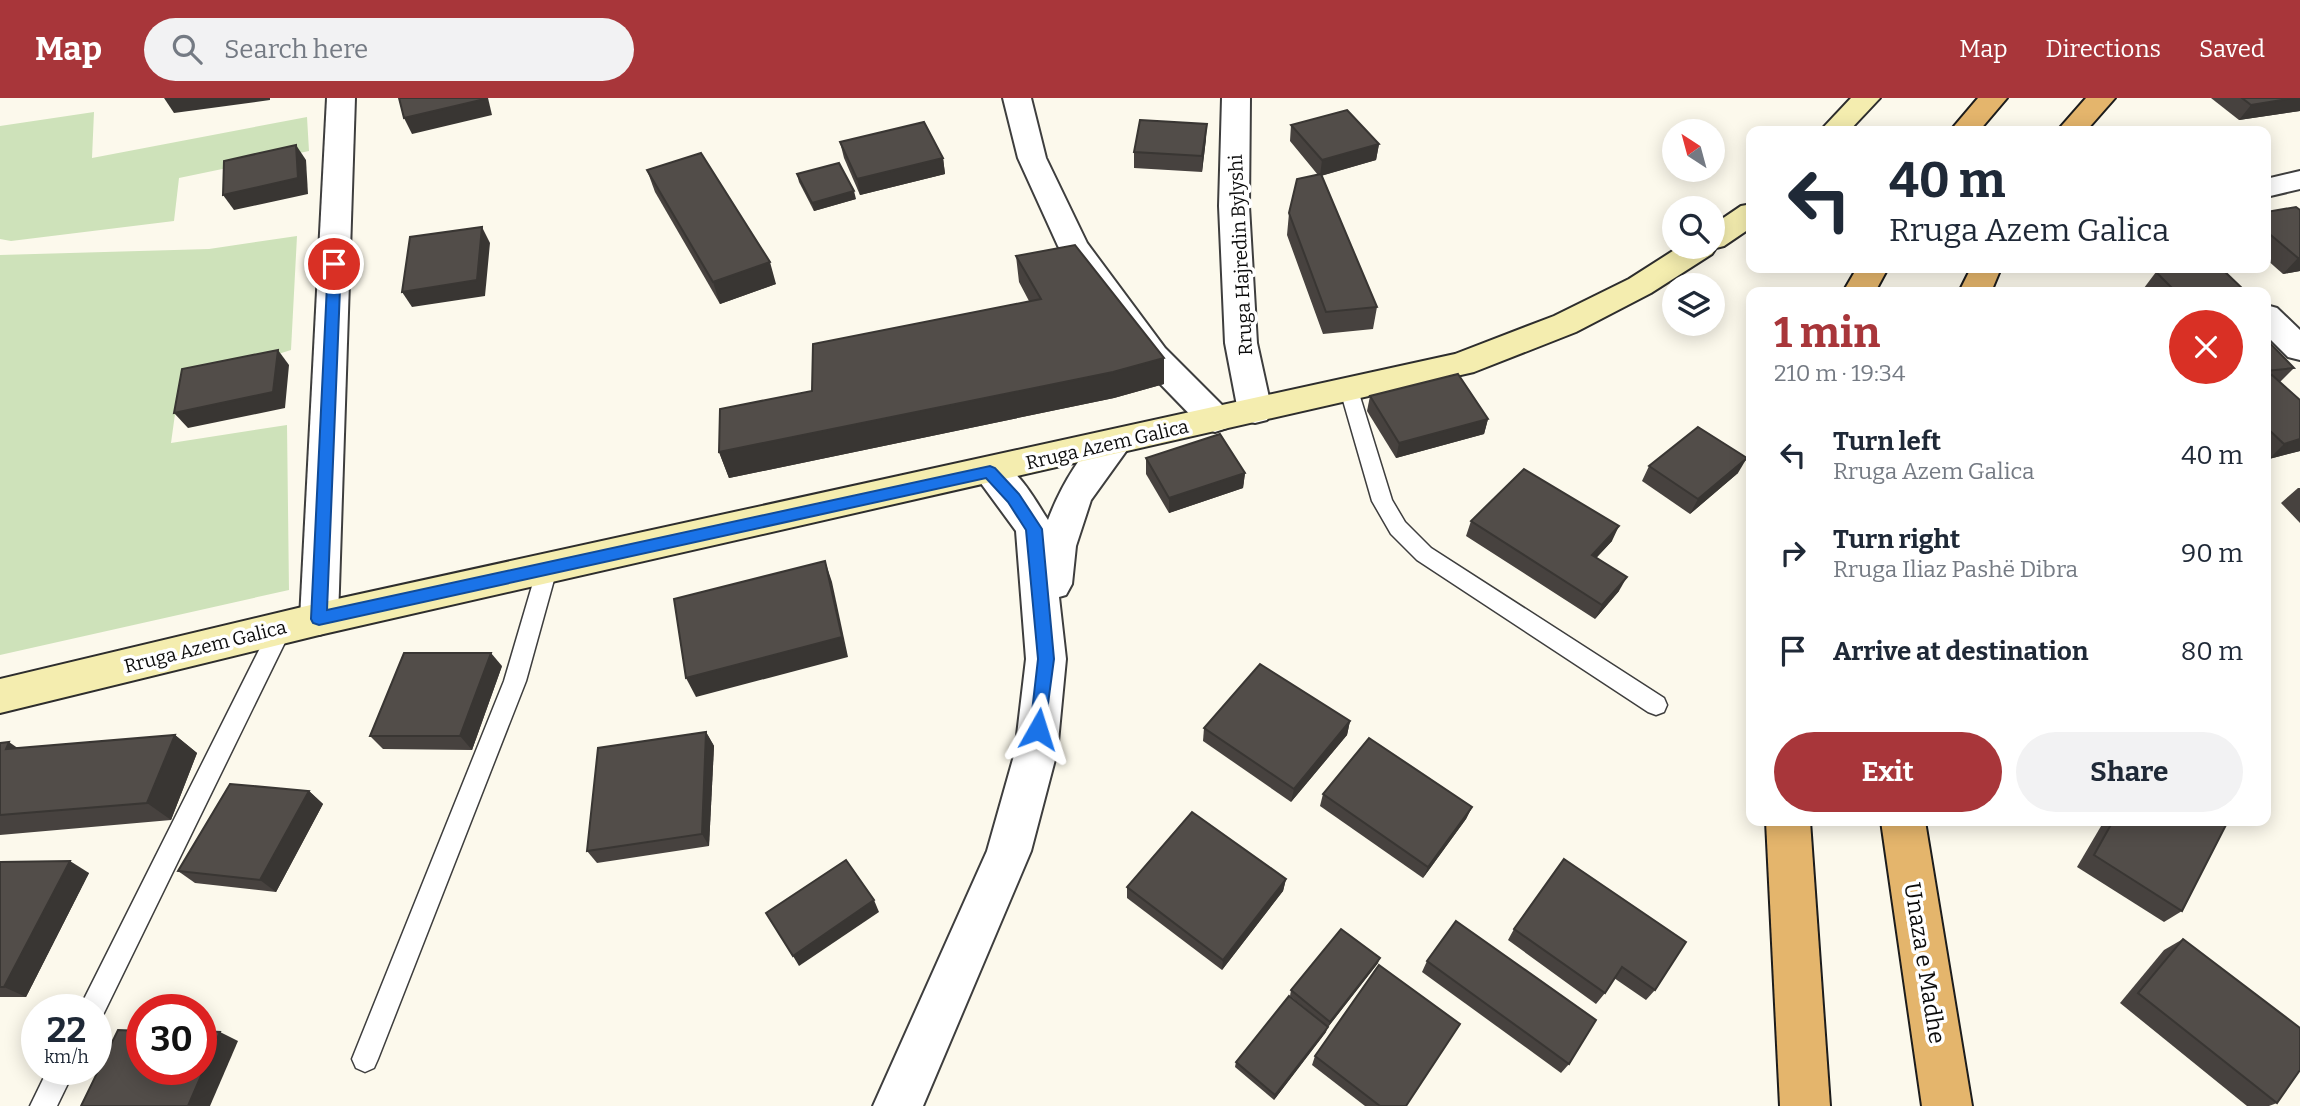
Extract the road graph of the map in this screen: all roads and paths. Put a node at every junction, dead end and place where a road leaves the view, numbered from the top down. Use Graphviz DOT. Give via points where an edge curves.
graph roads {
  1 [pos="341,98"];
  2 [pos="1017,98"];
  3 [pos="1236,98"];
  4 [pos="1866,98"];
  5 [pos="1993,98"];
  6 [pos="2101,98"];
  7 [pos="1839,126"];
  8 [pos="1968,126"];
  9 [pos="2076,126"];
  10 [pos="2300,180"];
  11 [pos="2271,187"];
  12 [pos="1746,218"];
  13 [pos="1725,231"];
  14 [pos="1682,259"];
  15 [pos="2271,321"];
  16 [pos="2300,349"];
  17 [pos="1349,390"];
  18 [pos="1255,411"];
  19 [pos="1215,419"];
  20 [pos="1114,443"];
  21 [pos="975,474"];
  22 [pos="547,569"];
  23 [pos="319,619"];
  24 [pos="281,628"];
  25 [pos="1046,659"];
  26 [pos="0,696"];
  27 [pos="1656,705"];
  28 [pos="1788,826"];
  29 [pos="1904,826"];
  30 [pos="100,994"];
  31 [pos="365,1059"];
  32 [pos="54,1085"];
  33 [pos="43,1106"];
  34 [pos="898,1106"];
  35 [pos="1805,1106"];
  36 [pos="1947,1106"];
  1 -- 23 [label="street"];
  2 -- 19 [label="street" via="1032,158 1073,246 1153,356"];
  3 -- 18 [label="street, Rruga Hajredin Bylyshi" via="1234,206 1241,343"];
  4 -- 7 [label="main road"];
  5 -- 8 [label="highway"];
  6 -- 9 [label="highway"];
  10 -- 11 [label="street"];
  12 -- 13 [label="main road"];
  14 -- 17 [label="main road, Rruga Azem Galica" via="1565,324 1462,364"];
  15 -- 16 [label="street"];
  17 -- 18 [label="main road, Rruga Azem Galica"];
  17 -- 27 [label="lane" via="1382,501 1398,528 1424,555"];
  18 -- 19 [label="main road, Rruga Azem Galica"];
  19 -- 20 [label="main road, Rruga Azem Galica"];
  20 -- 21 [label="main road, Rruga Azem Galica"];
  20 -- 25 [label="street" via="1075,495 1057,546"];
  21 -- 22 [label="main road, Rruga Azem Galica"];
  21 -- 25 [label="street" via="1039,591"];
  22 -- 23 [label="main road, Rruga Azem Galica"];
  22 -- 31 [label="lane" via="515,681"];
  23 -- 24 [label="main road, Rruga Azem Galica"];
  24 -- 26 [label="main road, Rruga Azem Galica"];
  24 -- 30 [label="lane"];
  25 -- 34 [label="street" via="1036,752 1009,851"];
  28 -- 35 [label="highway"];
  29 -- 36 [label="highway, Unaza e Madhe"];
  32 -- 33 [label="lane"];
}
